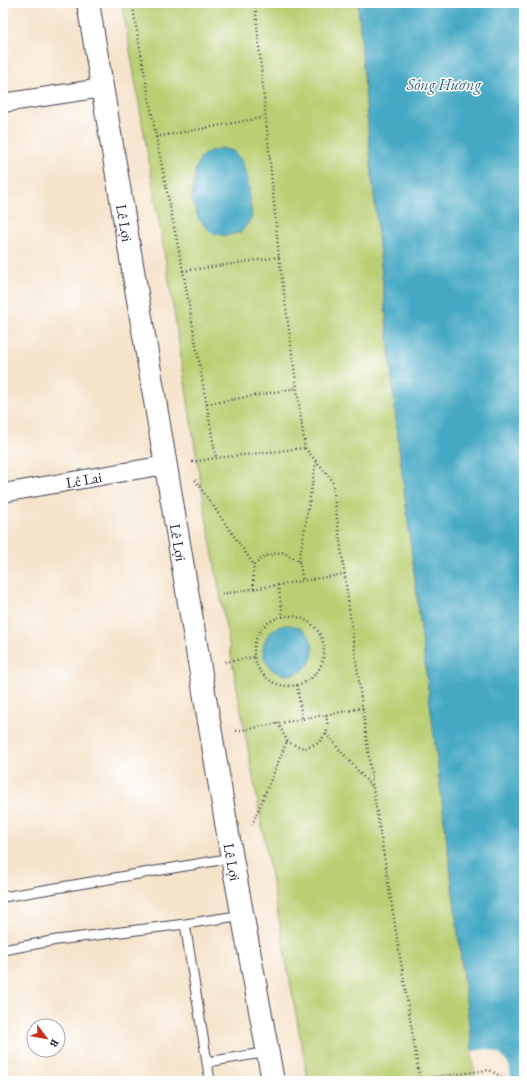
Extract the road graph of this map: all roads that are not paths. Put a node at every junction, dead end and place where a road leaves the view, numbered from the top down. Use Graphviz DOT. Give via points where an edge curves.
graph roads {
  1 [pos="88,3"];
  2 [pos="102,88"];
  3 [pos="3,103"];
  4 [pos="165,465"];
  5 [pos="3,493"];
  6 [pos="232,858"];
  7 [pos="3,897"];
  8 [pos="243,915"];
  9 [pos="185,924"];
  10 [pos="3,950"];
  11 [pos="268,1052"];
  12 [pos="208,1062"];
  13 [pos="210,1081"];
  14 [pos="273,1081"];
  1 -- 2 [label="main road, Lê Lợi"];
  2 -- 3 [label="street"];
  2 -- 4 [label="main road, Lê Lợi"];
  4 -- 5 [label="street, Lê Lai"];
  4 -- 6 [label="main road, Lê Lợi"];
  6 -- 7 [label="lane"];
  6 -- 8 [label="main road, Lê Lợi"];
  8 -- 9 [label="lane"];
  8 -- 11 [label="main road, Lê Lợi"];
  9 -- 10 [label="lane" via="57,940"];
  9 -- 12 [label="lane"];
  11 -- 12 [label="lane"];
  11 -- 14 [label="main road, Lê Lợi"];
  12 -- 13 [label="lane"];
}
